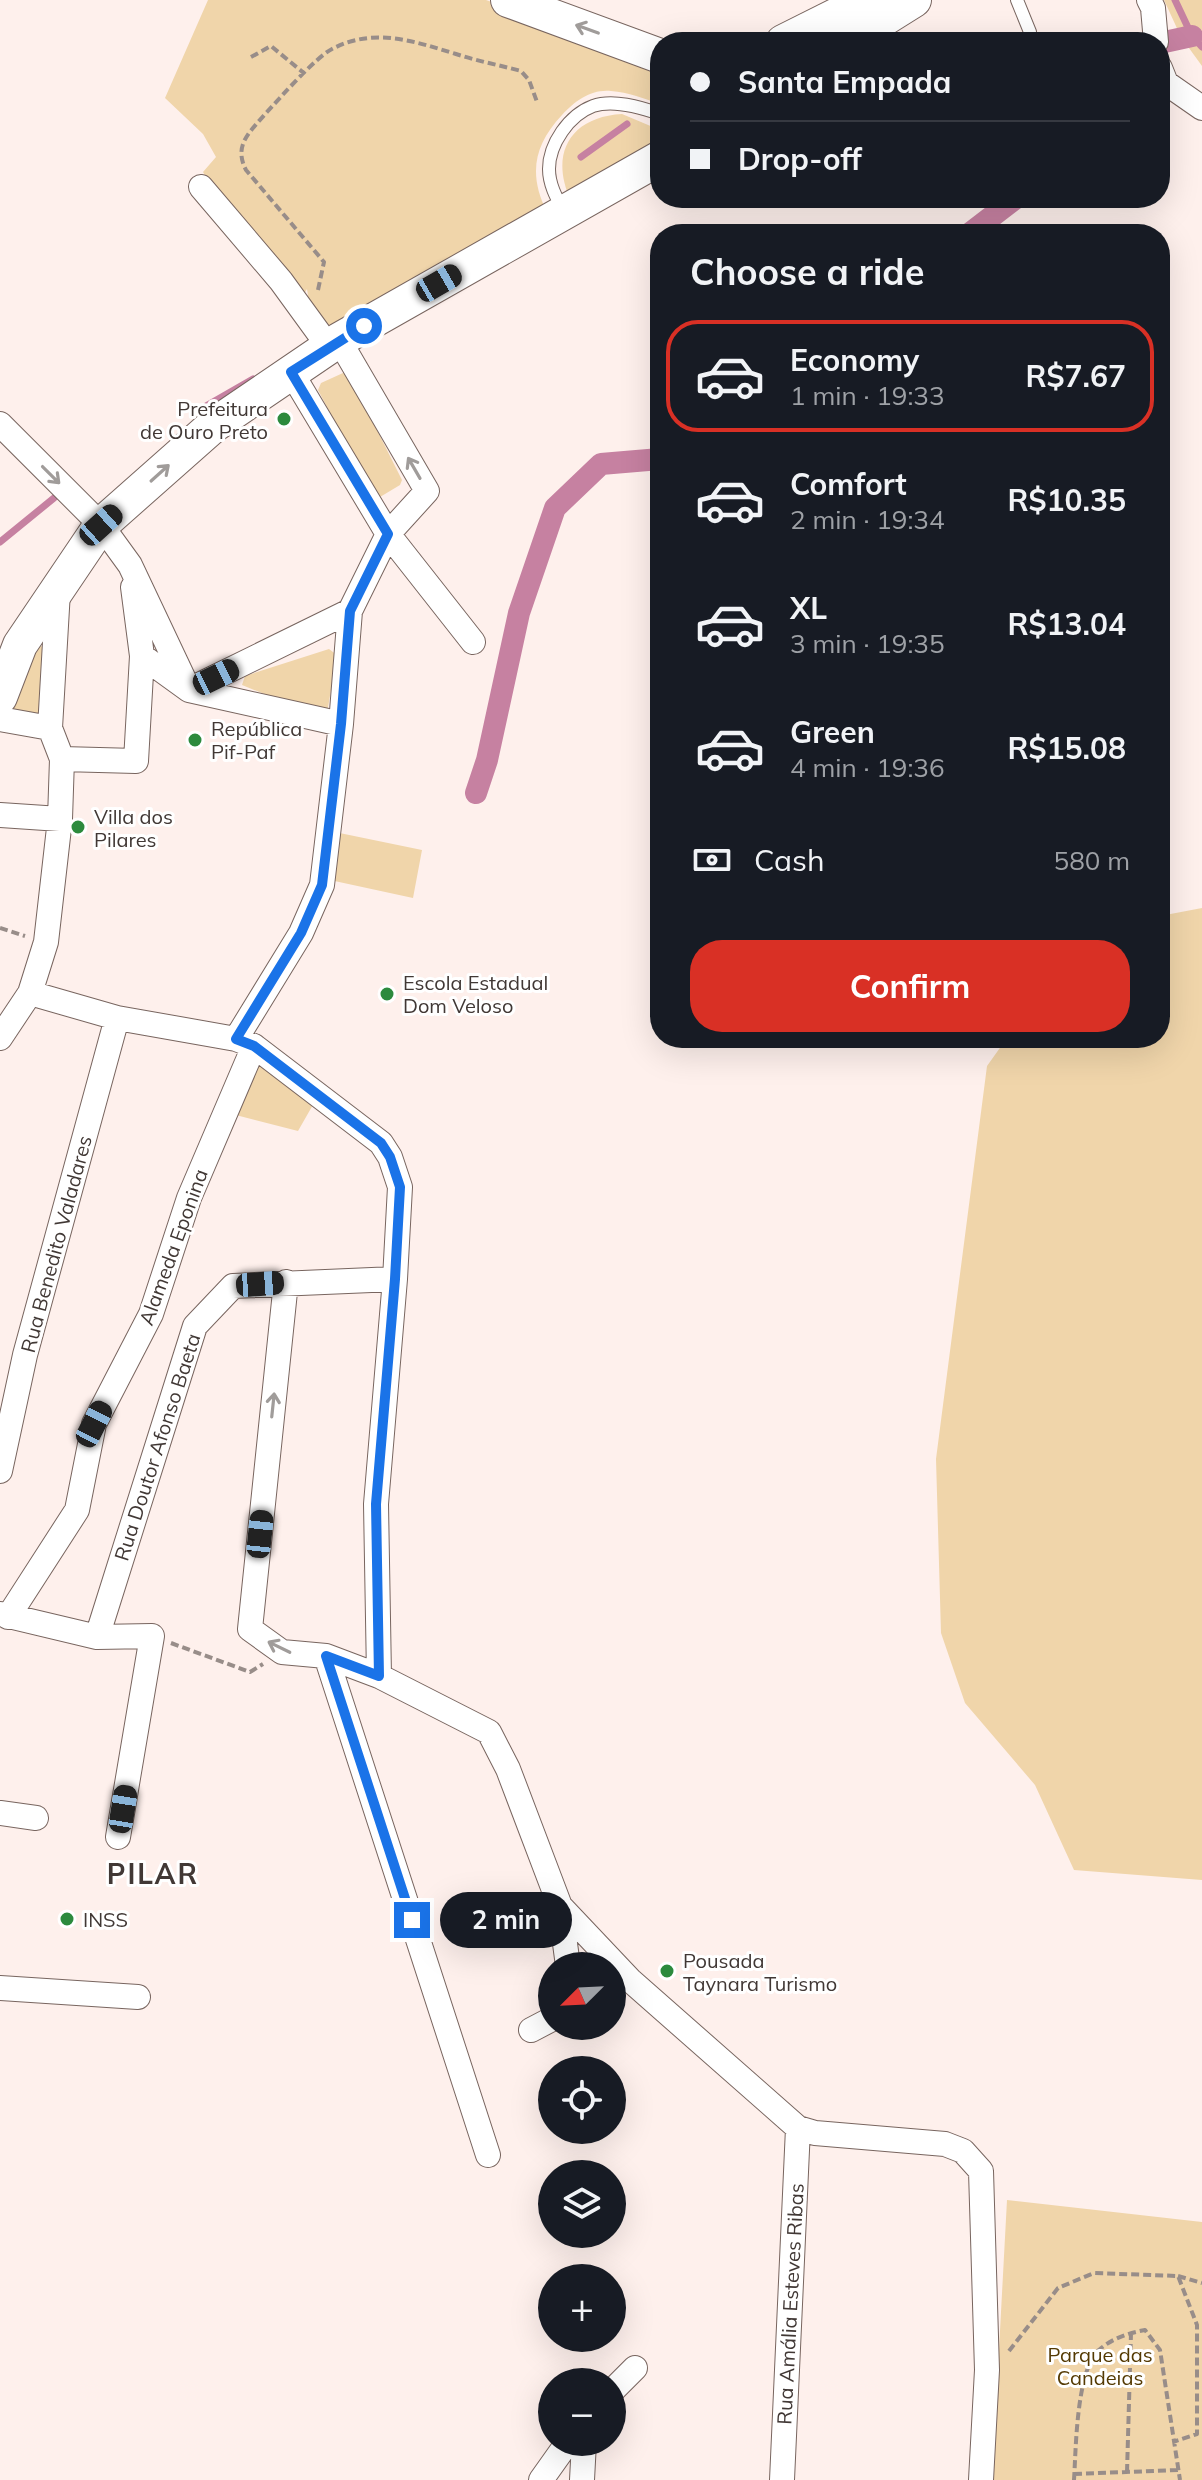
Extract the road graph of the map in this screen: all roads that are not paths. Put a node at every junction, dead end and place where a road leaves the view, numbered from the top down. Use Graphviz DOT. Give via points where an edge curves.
graph roads {
  1 [pos="508,0"];
  2 [pos="867,0"];
  3 [pos="914,0"];
  4 [pos="1017,0"];
  5 [pos="1151,4"];
  6 [pos="803,32"];
  7 [pos="863,32"];
  8 [pos="1030,32"];
  9 [pos="1155,32"];
  10 [pos="650,52"];
  11 [pos="1170,86"];
  12 [pos="1202,108"];
  13 [pos="650,111"];
  14 [pos="650,164"];
  15 [pos="201,187"];
  16 [pos="564,211"];
  17 [pos="334,344"];
  18 [pos="291,372"];
  19 [pos="0,424"];
  20 [pos="101,525"];
  21 [pos="388,534"];
  22 [pos="130,565"];
  23 [pos="65,580"];
  24 [pos="350,611"];
  25 [pos="473,642"];
  26 [pos="142,656"];
  27 [pos="189,690"];
  28 [pos="0,697"];
  29 [pos="0,719"];
  30 [pos="341,724"];
  31 [pos="50,728"];
  32 [pos="62,759"];
  33 [pos="0,815"];
  34 [pos="60,819"];
  35 [pos="30,993"];
  36 [pos="117,1018"];
  37 [pos="0,1038"];
  38 [pos="245,1043"];
  39 [pos="395,1279"];
  40 [pos="286,1282"];
  41 [pos="0,1471"];
  42 [pos="4,1615"];
  43 [pos="97,1637"];
  44 [pos="326,1656"];
  45 [pos="379,1676"];
  46 [pos="0,1813"];
  47 [pos="36,1818"];
  48 [pos="118,1837"];
  49 [pos="560,1906"];
  50 [pos="566,1952"];
  51 [pos="596,1952"];
  52 [pos="0,1988"];
  53 [pos="626,1988"];
  54 [pos="138,1997"];
  55 [pos="798,2128"];
  56 [pos="488,2155"];
  57 [pos="635,2368"];
  58 [pos="626,2377"];
  59 [pos="558,2456"];
  60 [pos="583,2456"];
  61 [pos="541,2480"];
  62 [pos="582,2480"];
  63 [pos="782,2480"];
  64 [pos="981,2480"];
  10 -- 1 [label="street, one-way"];
  2 -- 6 [label="street"];
  3 -- 7 [label="street"];
  4 -- 8 [label="lane"];
  5 -- 9 [label="street"];
  11 -- 12 [label="street"];
  13 -- 16 [label="lane" via="594,106 561,133 549,169"];
  14 -- 16 [label="street"];
  15 -- 17 [label="street"];
  16 -- 17 [label="street"];
  17 -- 18 [label="street"];
  21 -- 17 [label="street, one-way" via="427,491"];
  20 -- 18 [label="street, one-way" via="214,425"];
  18 -- 21 [label="street"];
  19 -- 20 [label="street, one-way"];
  20 -- 22 [label="street"];
  20 -- 23 [label="street"];
  21 -- 24 [label="street"];
  21 -- 25 [label="street"];
  22 -- 26 [label="street"];
  22 -- 27 [label="street"];
  23 -- 28 [label="street" via="20,645"];
  23 -- 31 [label="street" via="57,593"];
  24 -- 27 [label="street"];
  24 -- 30 [label="street, Alameda Eponina"];
  26 -- 27 [label="street"];
  26 -- 32 [label="street" via="136,761"];
  27 -- 30 [label="street"];
  29 -- 31 [label="street"];
  30 -- 38 [label="street, Alameda Eponina" via="322,885"];
  31 -- 32 [label="street"];
  32 -- 34 [label="street"];
  33 -- 34 [label="street"];
  34 -- 35 [label="street" via="46,942"];
  35 -- 36 [label="street"];
  35 -- 37 [label="street"];
  36 -- 38 [label="street"];
  36 -- 41 [label="street, Rua Benedito Valadares" via="25,1355"];
  38 -- 39 [label="street" via="386,1150 400,1187"];
  38 -- 42 [label="street, Alameda Eponina" via="151,1314 94,1424 77,1510"];
  39 -- 40 [label="street, Rua Doutor Afonso Baeta"];
  39 -- 45 [label="street" via="376,1504"];
  40 -- 43 [label="street, Rua Doutor Afonso Baeta" via="233,1286 195,1326"];
  44 -- 40 [label="street, one-way" via="282,1652 250,1629"];
  42 -- 43 [label="street"];
  43 -- 48 [label="street" via="152,1636"];
  44 -- 45 [label="street"];
  44 -- 56 [label="street"];
  45 -- 49 [label="street" via="489,1732"];
  46 -- 47 [label="street"];
  49 -- 50 [label="street"];
  49 -- 51 [label="street"];
  52 -- 54 [label="street"];
  53 -- 55 [label="street"];
  55 -- 63 [label="street, Rua Amália Esteves Ribas"];
  55 -- 64 [label="street" via="945,2144 963,2151 981,2171 987,2370"];
  57 -- 58 [label="street"];
  59 -- 61 [label="street"];
  60 -- 62 [label="street"];
}
